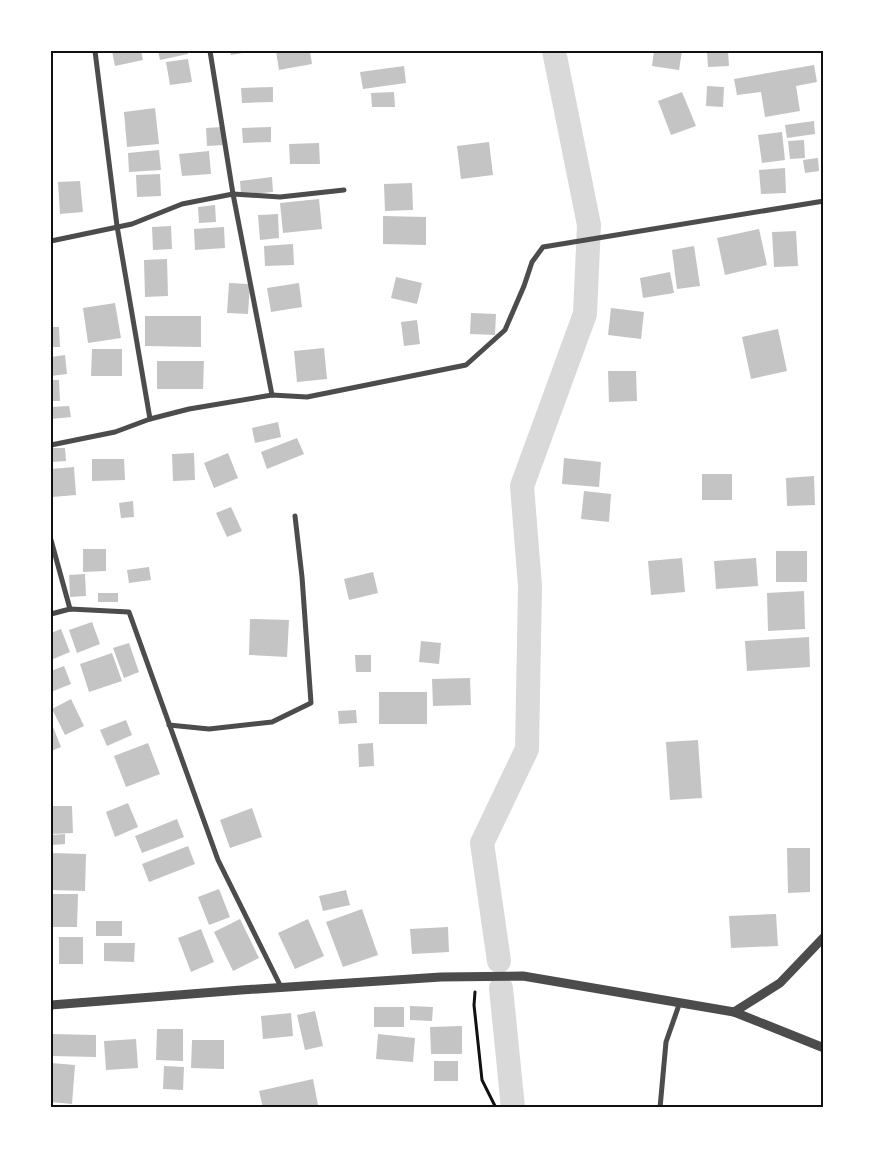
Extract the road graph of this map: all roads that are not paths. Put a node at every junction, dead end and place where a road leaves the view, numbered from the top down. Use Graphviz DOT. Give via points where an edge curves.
graph roads {
  1 [pos="95,51"];
  2 [pos="210,51"];
  3 [pos="344,190"];
  4 [pos="233,194"];
  5 [pos="824,201"];
  6 [pos="117,226"];
  7 [pos="51,241"];
  8 [pos="272,395"];
  9 [pos="150,418"];
  10 [pos="51,445"];
  11 [pos="295,516"];
  12 [pos="51,540"];
  13 [pos="70,609"];
  14 [pos="51,614"];
  15 [pos="169,725"];
  16 [pos="824,937"];
  17 [pos="282,988"];
  18 [pos="680,1002"];
  19 [pos="51,1005"];
  20 [pos="734,1012"];
  21 [pos="824,1048"];
  22 [pos="660,1108"];
  1 -- 6 [label="street"];
  2 -- 4 [label="street"];
  3 -- 4 [label="street" via="280,197"];
  4 -- 6 [label="street" via="182,204 132,224"];
  4 -- 8 [label="street"];
  5 -- 8 [label="street" via="543,247 532,262 505,330 466,365 307,397"];
  6 -- 7 [label="street"];
  6 -- 9 [label="street"];
  8 -- 9 [label="street"];
  9 -- 10 [label="street" via="115,432"];
  11 -- 15 [label="street" via="311,703 272,722 209,729"];
  12 -- 13 [label="street"];
  13 -- 14 [label="street"];
  13 -- 15 [label="street" via="129,612"];
  15 -- 17 [label="street" via="218,860"];
  16 -- 20 [label="street" via="780,983"];
  17 -- 18 [label="street" via="441,977 523,976"];
  17 -- 19 [label="street"];
  18 -- 20 [label="street"];
  18 -- 22 [label="street" via="666,1042"];
  20 -- 21 [label="street"];
}
